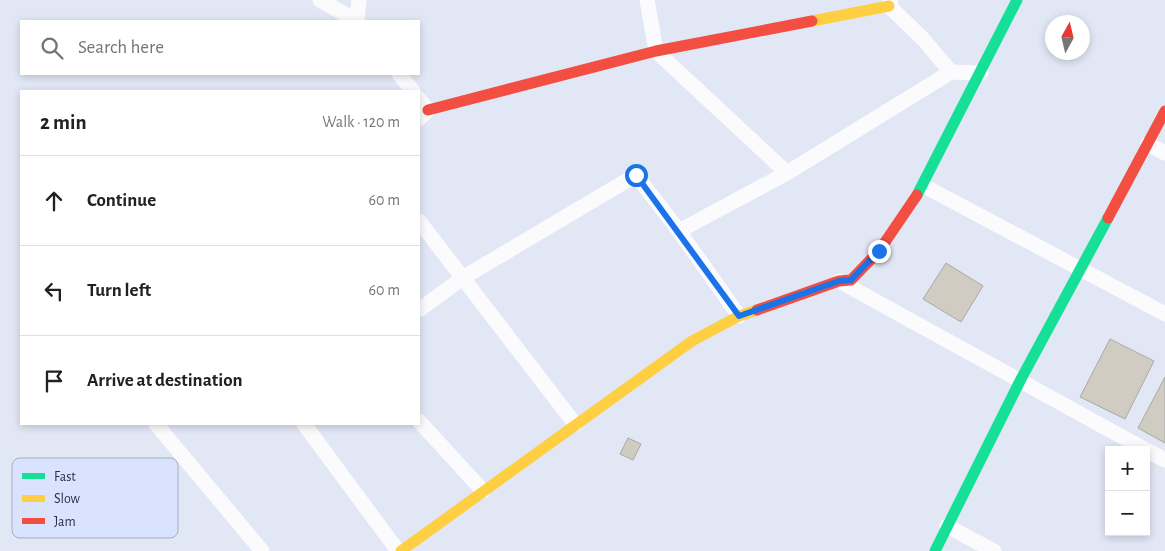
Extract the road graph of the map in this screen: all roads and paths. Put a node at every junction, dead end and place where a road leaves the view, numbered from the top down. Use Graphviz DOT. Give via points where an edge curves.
graph roads {
  1 [pos="320,0"];
  2 [pos="359,0"];
  3 [pos="647,0"];
  4 [pos="1017,0"];
  5 [pos="890,3"];
  6 [pos="355,20"];
  7 [pos="357,20"];
  8 [pos="656,51"];
  9 [pos="951,72"];
  10 [pos="981,73"];
  11 [pos="400,75"];
  12 [pos="412,90"];
  13 [pos="422,109"];
  14 [pos="1165,111"];
  15 [pos="1148,144"];
  16 [pos="1165,153"];
  17 [pos="787,173"];
  18 [pos="924,186"];
  19 [pos="420,222"];
  20 [pos="679,231"];
  21 [pos="1080,269"];
  22 [pos="464,277"];
  23 [pos="839,281"];
  24 [pos="420,309"];
  25 [pos="1165,314"];
  26 [pos="739,316"];
  27 [pos="1021,379"];
  28 [pos="420,422"];
  29 [pos="575,424"];
  30 [pos="157,425"];
  31 [pos="305,425"];
  32 [pos="1139,446"];
  33 [pos="1150,452"];
  34 [pos="1165,460"];
  35 [pos="483,491"];
  36 [pos="947,526"];
  37 [pos="262,551"];
  38 [pos="399,551"];
  39 [pos="935,551"];
  40 [pos="994,551"];
  1 -- 6 [label="street"];
  2 -- 7 [label="street"];
  3 -- 8 [label="street"];
  4 -- 10 [label="street"];
  5 -- 8 [label="street"];
  5 -- 9 [label="street"];
  8 -- 13 [label="street"];
  8 -- 17 [label="street"];
  9 -- 10 [label="street"];
  9 -- 17 [label="street"];
  10 -- 18 [label="street"];
  11 -- 12 [label="street"];
  14 -- 15 [label="street"];
  15 -- 16 [label="street"];
  15 -- 21 [label="street"];
  17 -- 20 [label="street"];
  18 -- 21 [label="street"];
  18 -- 23 [label="street" via="879,251 851,280"];
  19 -- 22 [label="street"];
  20 -- 22 [label="street" via="636,175"];
  20 -- 26 [label="street"];
  21 -- 25 [label="street"];
  21 -- 27 [label="street"];
  22 -- 24 [label="street"];
  22 -- 29 [label="street"];
  23 -- 26 [label="street"];
  23 -- 27 [label="street"];
  26 -- 29 [label="street" via="692,340"];
  27 -- 32 [label="street"];
  27 -- 36 [label="street"];
  28 -- 35 [label="street"];
  29 -- 35 [label="street"];
  30 -- 37 [label="street"];
  31 -- 38 [label="street"];
  33 -- 34 [label="street"];
  35 -- 38 [label="street"];
  36 -- 39 [label="street"];
  36 -- 40 [label="street"];
}
